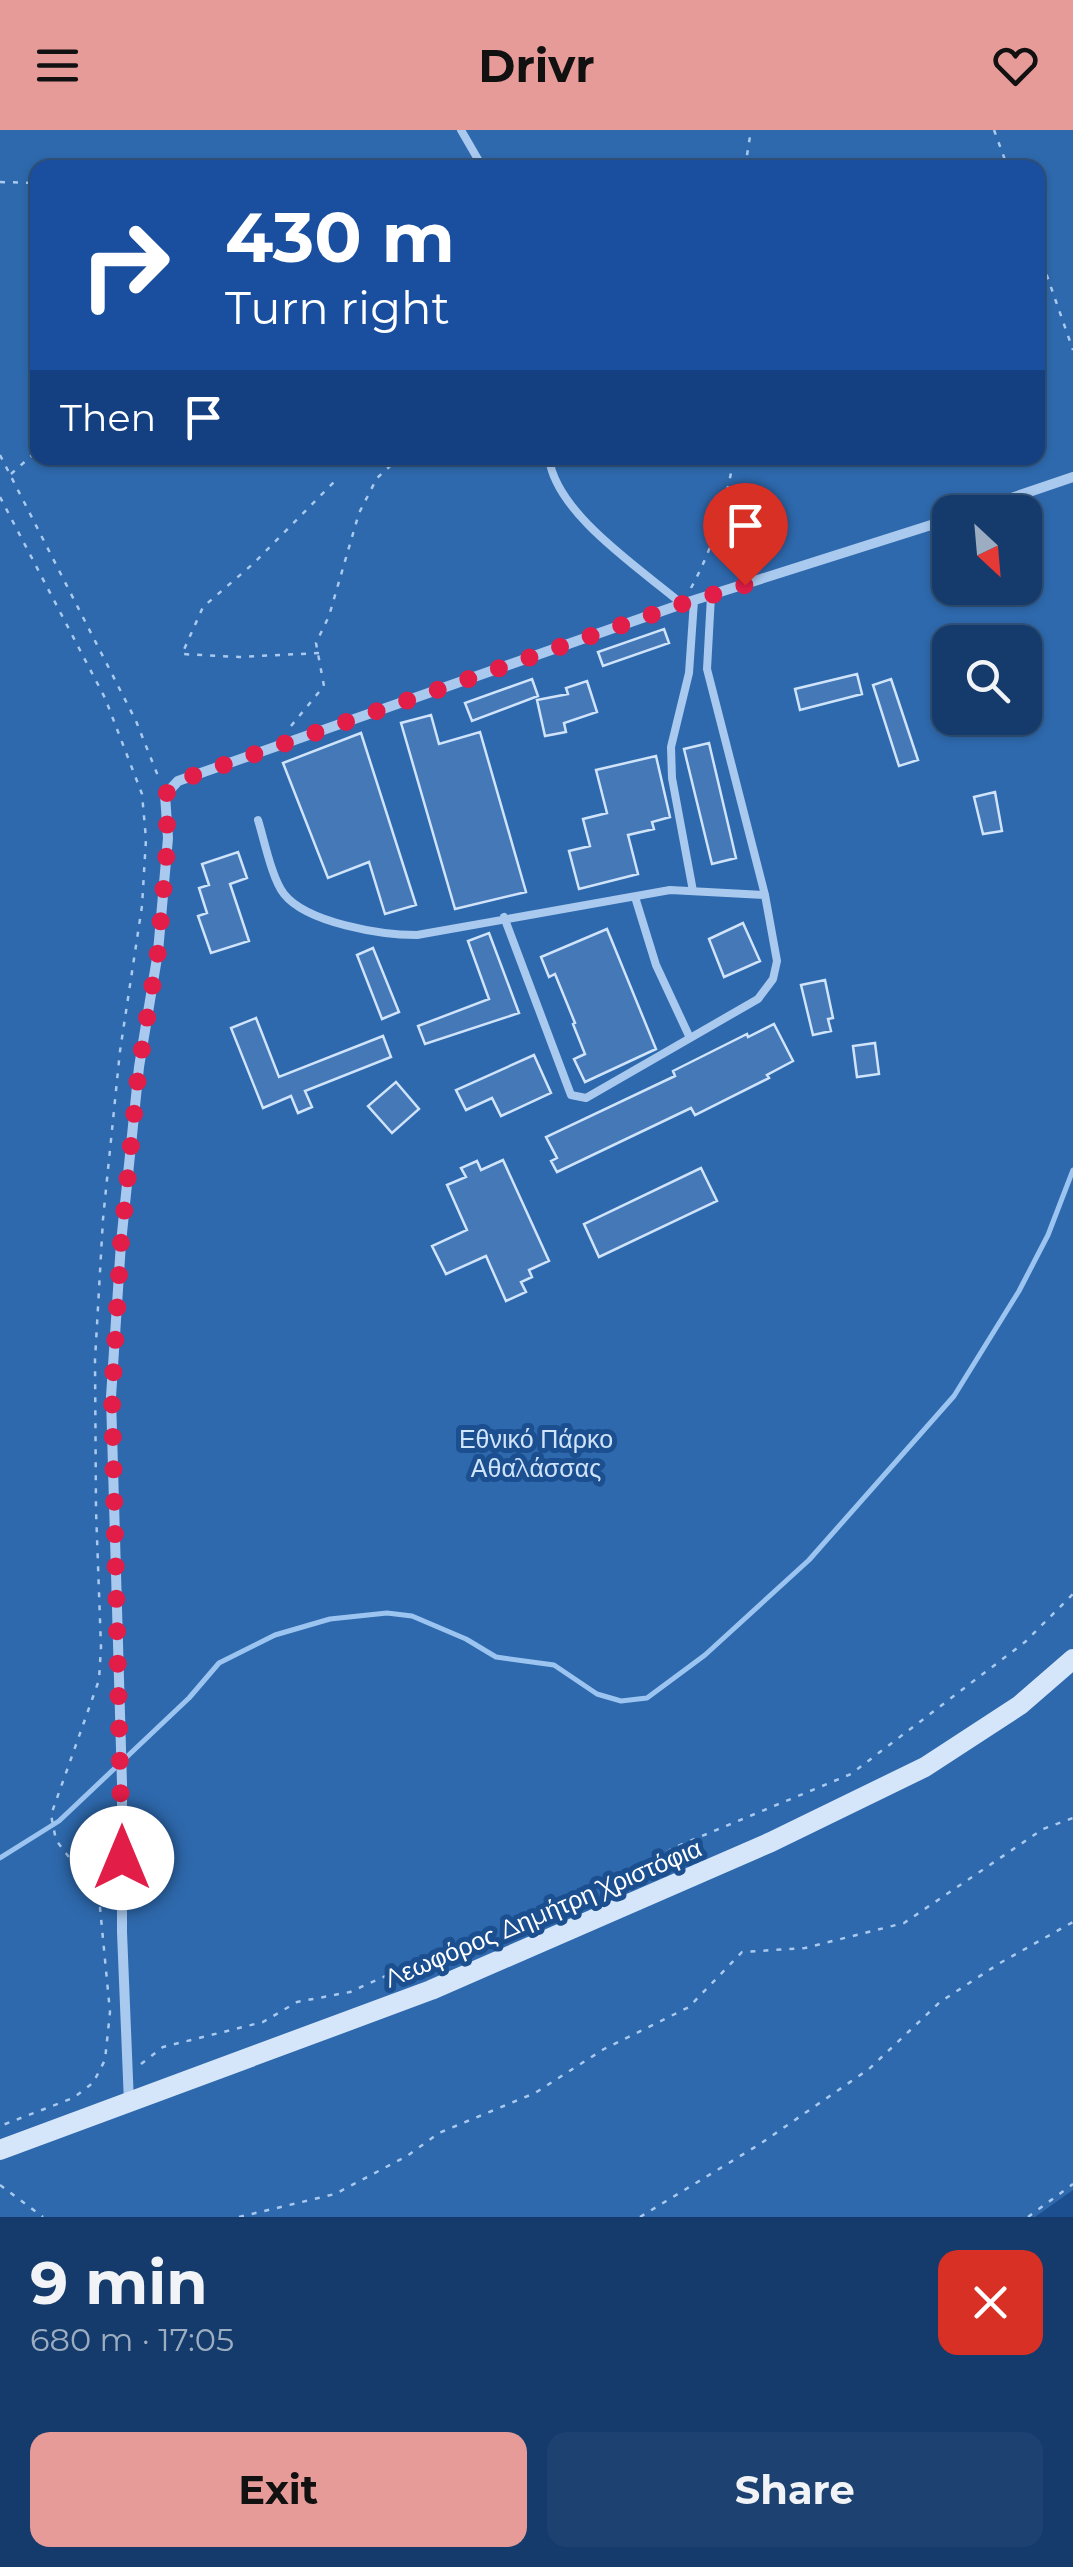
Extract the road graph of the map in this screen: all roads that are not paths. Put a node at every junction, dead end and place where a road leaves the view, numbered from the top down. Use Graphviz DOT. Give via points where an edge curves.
graph roads {
  1 [pos="461,130"];
  2 [pos="478,160"];
  3 [pos="549,465"];
  4 [pos="1073,477"];
  5 [pos="1020,495"];
  6 [pos="932,525"];
  7 [pos="711,596"];
  8 [pos="688,603"];
  9 [pos="707,669"];
  10 [pos="689,673"];
  11 [pos="258,820"];
  12 [pos="694,891"];
  13 [pos="765,895"];
  14 [pos="636,897"];
  15 [pos="504,917"];
  16 [pos="690,1038"];
  17 [pos="1073,1659"];
  18 [pos="130,2103"];
  19 [pos="0,2150"];
  1 -- 2 [label="lane"];
  3 -- 8 [label="lane" via="578,516"];
  4 -- 5 [label="street"];
  6 -- 7 [label="street"];
  7 -- 8 [label="street"];
  7 -- 9 [label="lane"];
  8 -- 10 [label="lane"];
  8 -- 18 [label="street" via="178,781 165,795 160,933 139,1067 112,1397"];
  9 -- 10 [label="lane"];
  9 -- 13 [label="lane"];
  10 -- 12 [label="lane" via="671,747"];
  11 -- 15 [label="lane" via="282,892 304,912 391,935"];
  12 -- 13 [label="lane"];
  12 -- 14 [label="lane"];
  13 -- 16 [label="lane" via="777,961 773,979 758,999"];
  14 -- 15 [label="lane"];
  14 -- 16 [label="lane" via="656,965"];
  15 -- 16 [label="lane" via="571,1095 586,1098"];
  17 -- 18 [label="main road, Λεωφόρος Δημήτρη Χριστόφια" via="1020,1705 925,1767 771,1842 432,1990"];
  18 -- 19 [label="main road, Λεωφόρος Δημήτρη Χριστόφια"];
}
